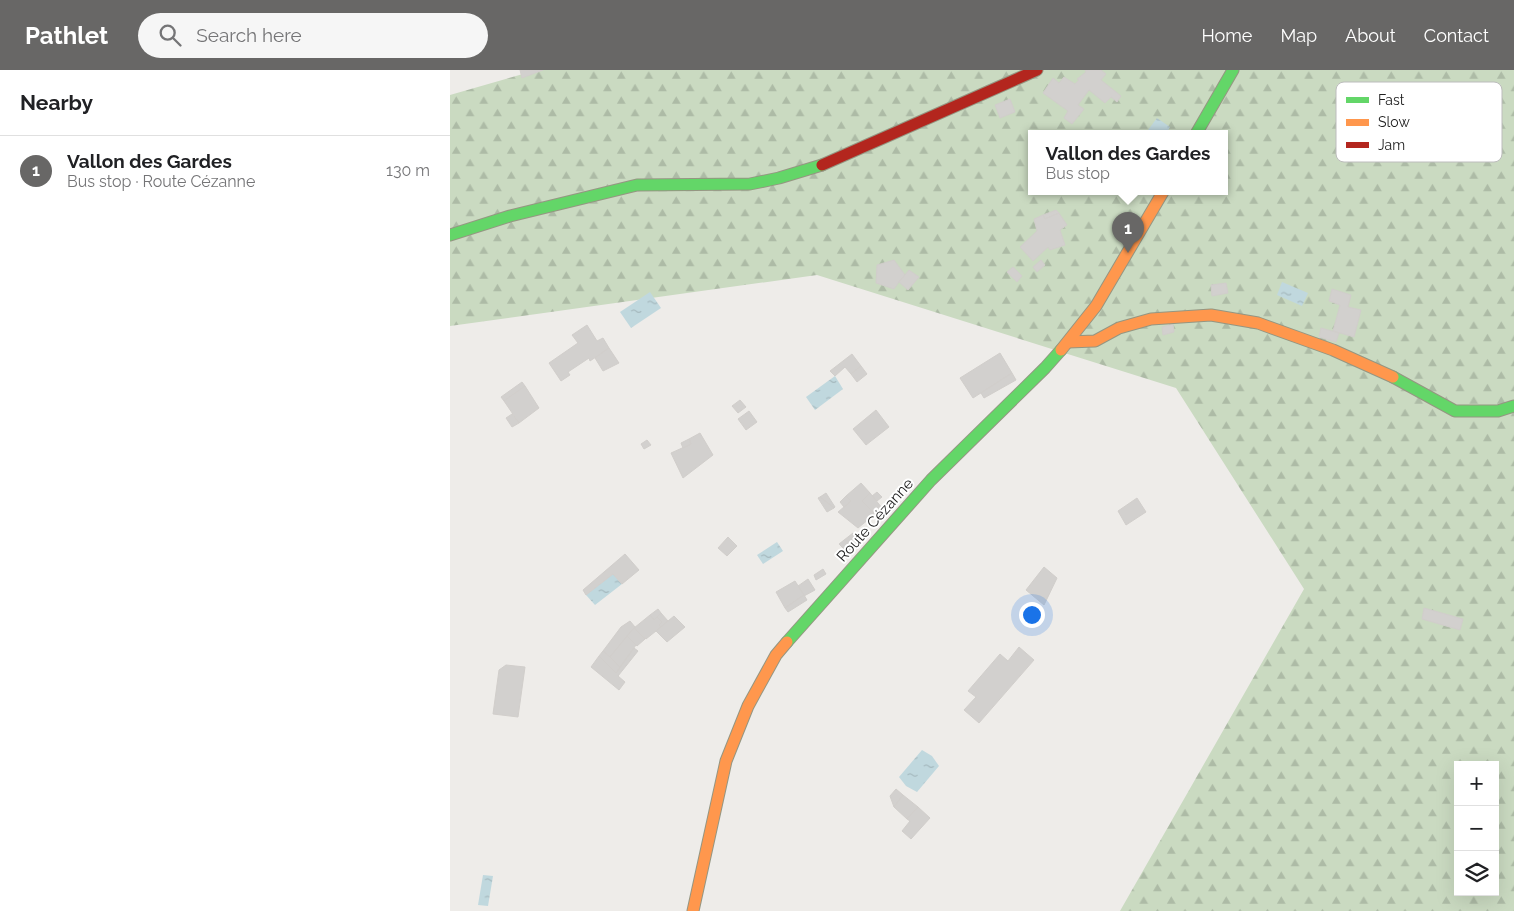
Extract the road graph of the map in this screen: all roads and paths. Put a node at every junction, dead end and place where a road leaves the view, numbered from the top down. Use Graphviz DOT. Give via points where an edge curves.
graph roads {
  1 [pos="1037,70"];
  2 [pos="1233,70"];
  3 [pos="1198,130"];
  4 [pos="1161,195"];
  5 [pos="450,235"];
  6 [pos="1068,342"];
  7 [pos="1514,406"];
  8 [pos="693,911"];
  1 -- 5 [label="street" via="824,165 779,178 750,184 637,185 510,216"];
  2 -- 3 [label="street"];
  4 -- 6 [label="street, Route Cézanne" via="1096,306"];
  6 -- 7 [label="street" via="1095,341 1119,328 1151,319 1211,315 1258,323 1332,350 1396,378 1454,410 1498,410"];
  6 -- 8 [label="street, Route Cézanne" via="1046,368 931,480 776,655 748,706 726,761"];
}
